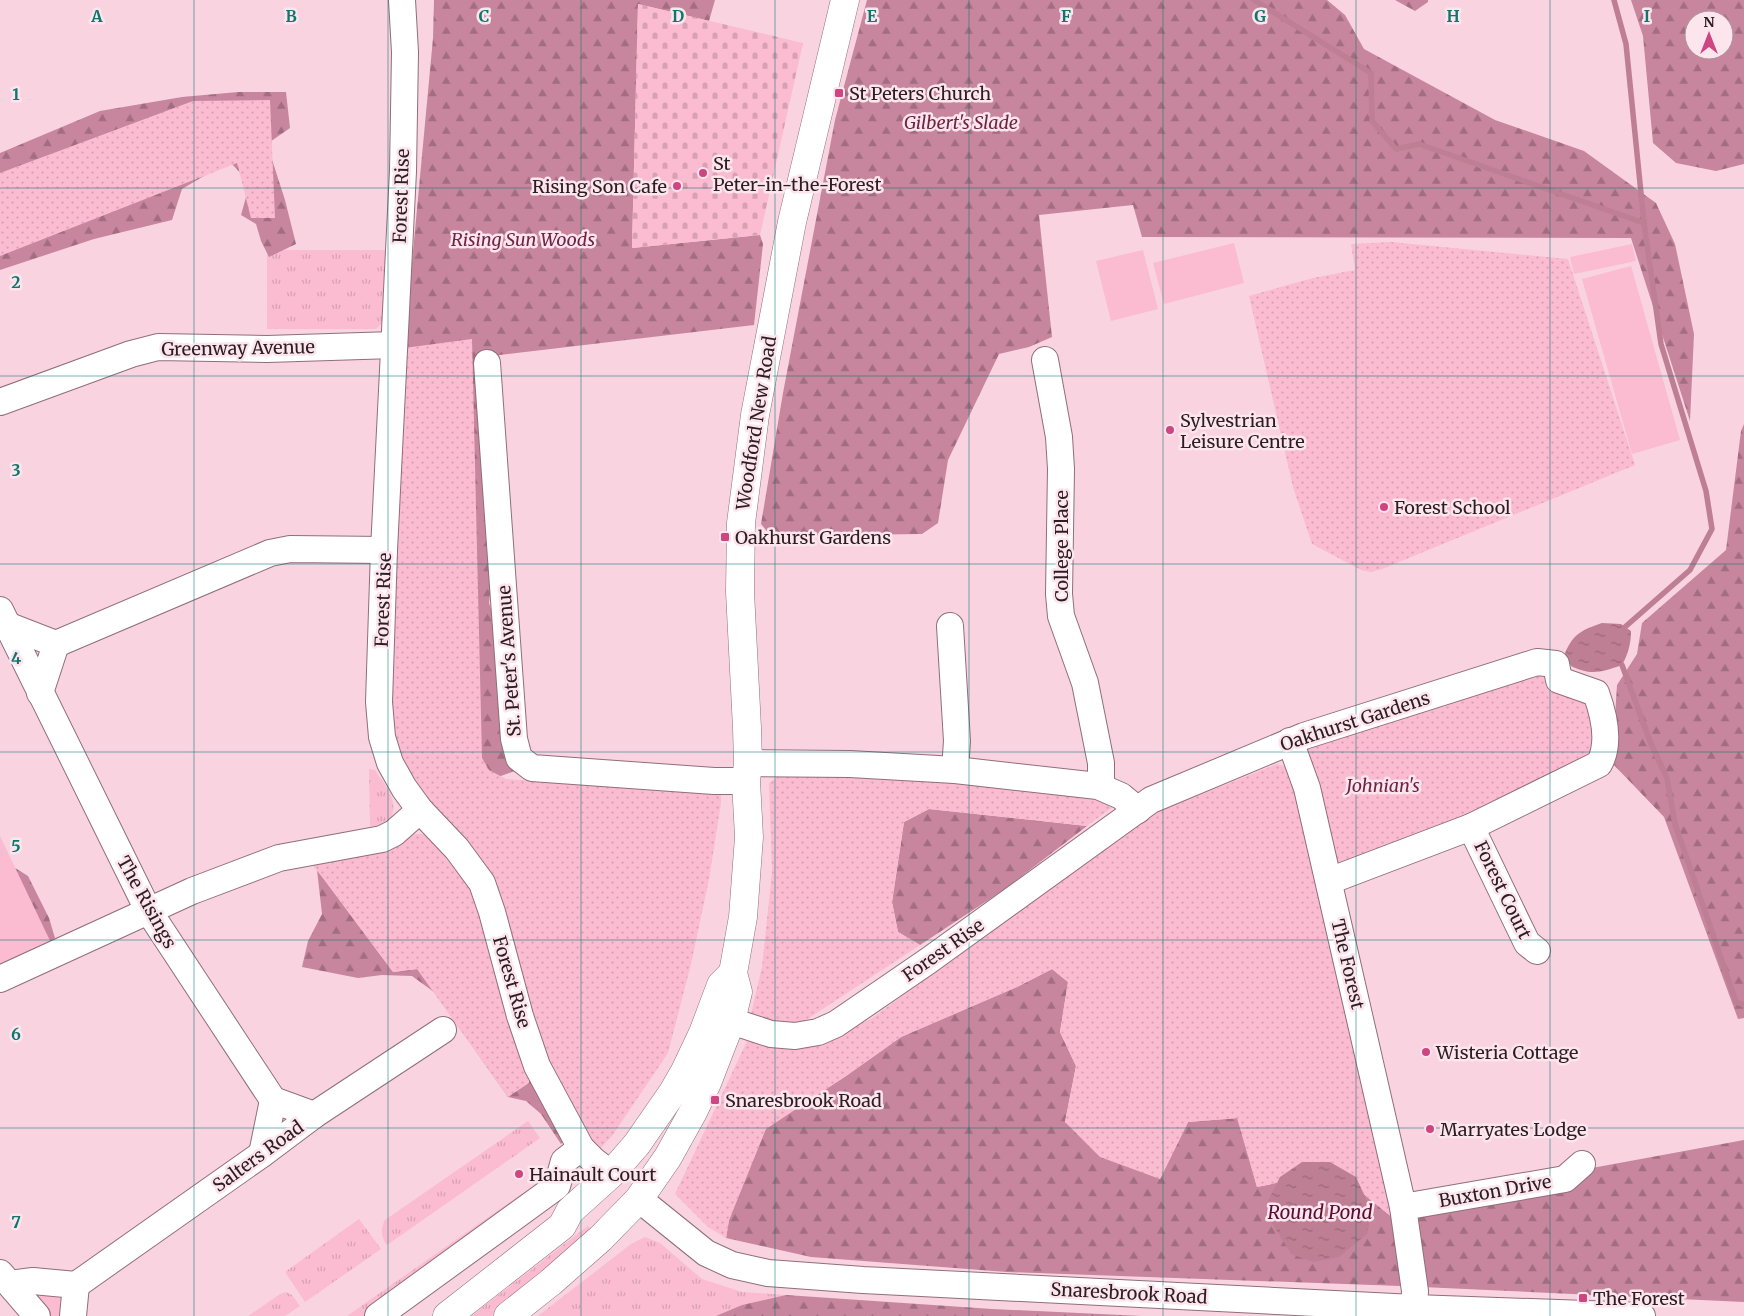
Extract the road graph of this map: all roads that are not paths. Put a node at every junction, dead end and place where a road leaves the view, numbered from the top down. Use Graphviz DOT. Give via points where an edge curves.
graph roads {
  1 [pos="402,0"];
  2 [pos="845,0"];
  3 [pos="394,345"];
  4 [pos="1046,360"];
  5 [pos="487,362"];
  6 [pos="0,402"];
  7 [pos="384,550"];
  8 [pos="3,617"];
  9 [pos="950,626"];
  10 [pos="56,644"];
  11 [pos="40,693"];
  12 [pos="1290,742"];
  13 [pos="955,770"];
  14 [pos="747,772"];
  15 [pos="1098,786"];
  16 [pos="420,810"];
  17 [pos="1138,810"];
  18 [pos="1472,827"];
  19 [pos="1329,881"];
  20 [pos="148,910"];
  21 [pos="1538,951"];
  22 [pos="733,973"];
  23 [pos="0,979"];
  24 [pos="731,1021"];
  25 [pos="442,1030"];
  26 [pos="273,1100"];
  27 [pos="314,1115"];
  28 [pos="581,1148"];
  29 [pos="262,1154"];
  30 [pos="1582,1164"];
  31 [pos="624,1186"];
  32 [pos="1403,1207"];
  33 [pos="5,1278"];
  34 [pos="76,1285"];
  35 [pos="1414,1308"];
  36 [pos="37,1316"];
  37 [pos="73,1316"];
  38 [pos="378,1316"];
  39 [pos="447,1316"];
  40 [pos="508,1316"];
  41 [pos="1642,1316"];
  1 -- 3 [label="street, Forest Rise" via="405,52 403,161"];
  2 -- 14 [label="main road, Woodford New Road" via="792,222 747,473 740,556"];
  3 -- 6 [label="street, Greenway Avenue" via="267,349 158,347"];
  3 -- 7 [label="street, Forest Rise"];
  4 -- 15 [label="street, College Place" via="1059,437 1059,594 1062,616 1085,683 1101,763 1102,779"];
  5 -- 14 [label="street, St. Peter's Avenue" via="514,739 519,758 532,768 714,781"];
  7 -- 10 [label="street" via="290,548 270,553"];
  7 -- 16 [label="street, Forest Rise" via="379,702 382,737 390,763"];
  8 -- 10 [label="street, The Risings"];
  8 -- 11 [label="street, The Risings"];
  9 -- 13 [label="street" via="957,741"];
  10 -- 11 [label="street"];
  11 -- 20 [label="street, The Risings"];
  12 -- 17 [label="street, Oakhurst Gardens" via="1151,800"];
  12 -- 18 [label="street, Oakhurst Gardens" via="1537,662 1556,664 1558,680 1596,693 1602,710 1606,745 1600,764"];
  12 -- 19 [label="street, The Forest" via="1307,788"];
  13 -- 14 [label="street" via="850,764"];
  13 -- 15 [label="street"];
  14 -- 22 [label="main road, Woodford New Road" via="748,866"];
  15 -- 17 [label="street" via="1121,796"];
  16 -- 20 [label="street" via="394,833 382,839 279,858"];
  16 -- 28 [label="street, Forest Rise" via="457,849 482,883 520,1016 538,1066"];
  17 -- 24 [label="street, Forest Rise" via="836,1024 818,1032 795,1036 771,1034"];
  18 -- 19 [label="street, Oakhurst Gardens"];
  18 -- 21 [label="street, Forest Court" via="1528,943"];
  19 -- 32 [label="street, The Forest"];
  20 -- 23 [label="street"];
  20 -- 26 [label="street, The Risings"];
  22 -- 24 [label="main road, Woodford New Road" via="738,992"];
  22 -- 31 [label="main road, Woodford New Road" via="721,985 685,1072 642,1136"];
  24 -- 31 [label="main road, Woodford New Road" via="707,1083 668,1157"];
  25 -- 27 [label="street, Salters Road"];
  26 -- 27 [label="street"];
  26 -- 29 [label="street"];
  27 -- 29 [label="street, Salters Road"];
  28 -- 31 [label="street, Forest Rise"];
  28 -- 38 [label="street" via="564,1161 557,1186"];
  29 -- 34 [label="street, Salters Road"];
  30 -- 32 [label="street, Buxton Drive" via="1565,1179"];
  31 -- 35 [label="street, Snaresbrook Road" via="706,1253 732,1265 768,1273"];
  31 -- 39 [label="main road" via="578,1224 562,1226"];
  31 -- 40 [label="main road" via="594,1245"];
  32 -- 35 [label="street, The Forest" via="1415,1291"];
  33 -- 34 [label="street"];
  33 -- 36 [label="street"];
  34 -- 37 [label="street"];
  35 -- 41 [label="street, Snaresbrook Road"];
}
